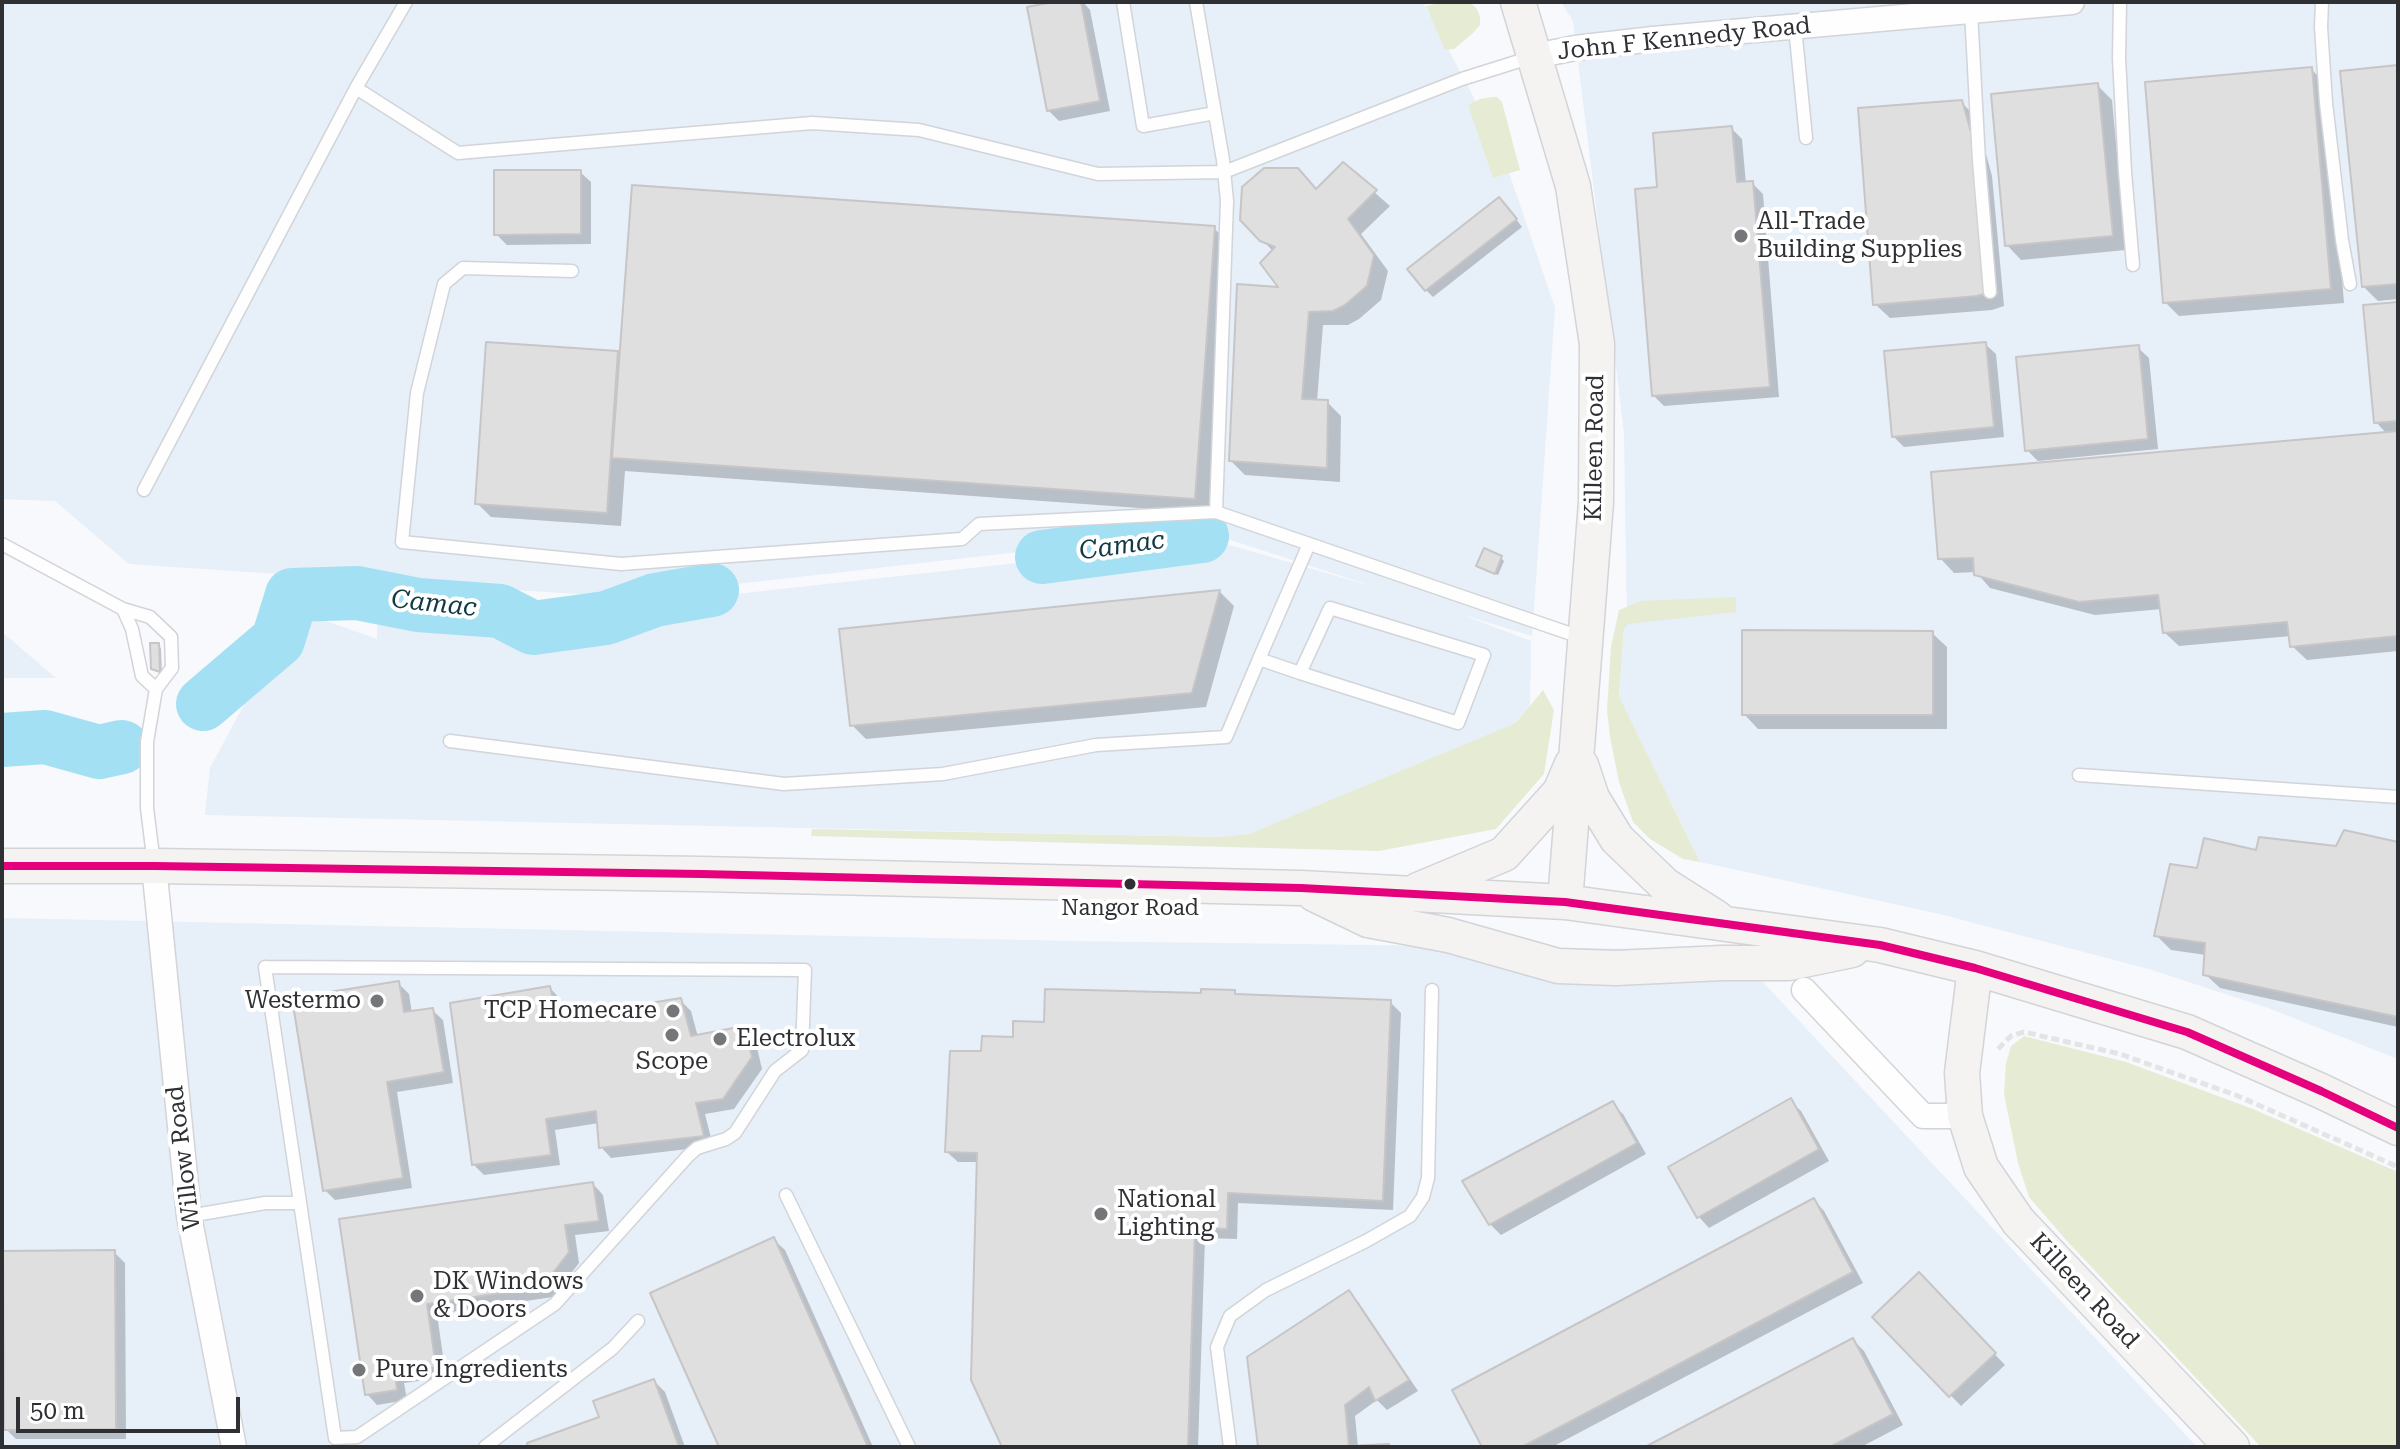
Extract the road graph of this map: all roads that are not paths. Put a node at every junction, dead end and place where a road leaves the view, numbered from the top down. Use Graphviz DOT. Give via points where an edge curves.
graph roads {
  1 [pos="406,2"];
  2 [pos="1123,2"];
  3 [pos="1196,2"];
  4 [pos="1518,2"];
  5 [pos="2072,2"];
  6 [pos="2120,2"];
  7 [pos="2322,2"];
  8 [pos="1971,11"];
  9 [pos="1795,27"];
  10 [pos="1535,56"];
  11 [pos="356,88"];
  12 [pos="1215,113"];
  13 [pos="1806,138"];
  14 [pos="1224,172"];
  15 [pos="2133,265"];
  16 [pos="572,271"];
  17 [pos="2350,284"];
  18 [pos="1990,292"];
  19 [pos="144,490"];
  20 [pos="1216,512"];
  21 [pos="2,544"];
  22 [pos="1309,544"];
  23 [pos="123,609"];
  24 [pos="1586,639"];
  25 [pos="1259,659"];
  26 [pos="1300,673"];
  27 [pos="156,689"];
  28 [pos="450,741"];
  29 [pos="1577,753"];
  30 [pos="2079,775"];
  31 [pos="2398,797"];
  32 [pos="2,866"];
  33 [pos="154,866"];
  34 [pos="1301,888"];
  35 [pos="1410,894"];
  36 [pos="1565,902"];
  37 [pos="1725,924"];
  38 [pos="1880,945"];
  39 [pos="1975,968"];
  40 [pos="1432,990"];
  41 [pos="1804,990"];
  42 [pos="1965,1116"];
  43 [pos="2398,1128"];
  44 [pos="786,1195"];
  45 [pos="299,1203"];
  46 [pos="189,1216"];
  47 [pos="638,1321"];
  48 [pos="234,1447"];
  49 [pos="485,1447"];
  50 [pos="909,1447"];
  51 [pos="1230,1447"];
  52 [pos="2232,1447"];
  1 -- 11 [label="lane"];
  2 -- 12 [label="lane" via="1143,126"];
  3 -- 12 [label="lane"];
  4 -- 10 [label="main road, Killeen Road"];
  5 -- 8 [label="street, John F Kennedy Road"];
  6 -- 15 [label="lane"];
  7 -- 17 [label="lane" via="2326,103"];
  8 -- 9 [label="street, John F Kennedy Road"];
  8 -- 18 [label="lane"];
  9 -- 10 [label="street, John F Kennedy Road"];
  9 -- 13 [label="lane"];
  10 -- 14 [label="lane"];
  10 -- 24 [label="main road, Killeen Road" via="1573,186 1597,344 1596,502"];
  11 -- 14 [label="lane" via="458,153 812,123 919,130 1098,174"];
  11 -- 19 [label="lane"];
  12 -- 14 [label="lane"];
  14 -- 20 [label="lane"];
  16 -- 20 [label="lane" via="463,268 444,284 417,393 402,542 621,564 962,539 979,524"];
  20 -- 22 [label="lane"];
  21 -- 23 [label="lane"];
  22 -- 24 [label="lane"];
  22 -- 25 [label="lane"];
  23 -- 27 [label="lane" via="142,676"];
  23 -- 27 [label="lane" via="150,617 171,637 172,668"];
  24 -- 29 [label="main road, Killeen Road"];
  25 -- 26 [label="lane"];
  25 -- 28 [label="lane" via="1226,737 1096,745 943,774 784,784"];
  26 -- 26 [label="lane" via="1330,608 1484,655 1458,723"];
  27 -- 33 [label="lane" via="147,742"];
  29 -- 35 [label="main road" via="1560,792 1504,854"];
  29 -- 36 [label="main road, Killeen Road"];
  29 -- 37 [label="main road" via="1592,798 1617,839 1665,885"];
  30 -- 31 [label="lane"];
  32 -- 33 [label="main road"];
  33 -- 34 [label="main road"];
  33 -- 46 [label="street, Willow Road"];
  34 -- 35 [label="main road"];
  34 -- 38 [label="main road" via="1368,920 1448,935 1558,966 1789,963"];
  35 -- 36 [label="main road"];
  36 -- 37 [label="main road"];
  37 -- 38 [label="main road"];
  38 -- 39 [label="main road"];
  39 -- 42 [label="main road, Killeen Road" via="1962,1073"];
  39 -- 43 [label="main road" via="2187,1032"];
  40 -- 51 [label="lane" via="1428,1178 1423,1197 1410,1216 1266,1290 1230,1316 1217,1347"];
  41 -- 42 [label="street" via="1923,1116"];
  42 -- 52 [label="main road, Killeen Road" via="1981,1167 2018,1221"];
  44 -- 50 [label="lane"];
  45 -- 45 [label="lane" via="335,1438 357,1437 555,1304 688,1156 735,1133 775,1071 802,1050 805,970 265,967"];
  45 -- 46 [label="lane"];
  46 -- 48 [label="street, Willow Road"];
  47 -- 49 [label="lane" via="613,1348"];
}
